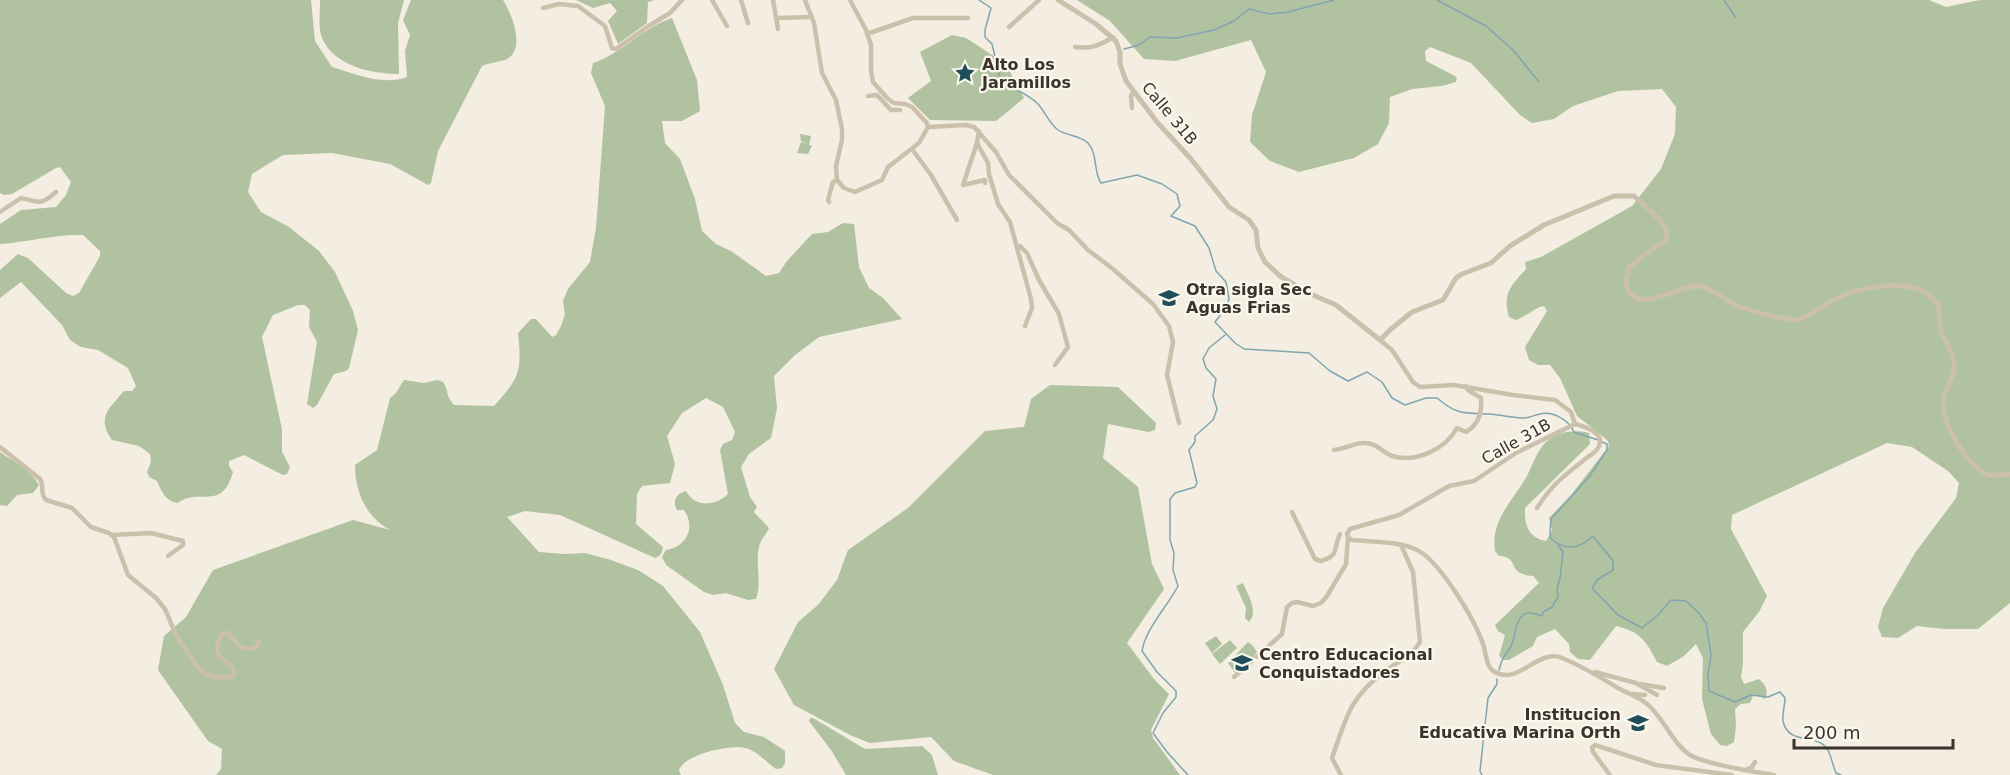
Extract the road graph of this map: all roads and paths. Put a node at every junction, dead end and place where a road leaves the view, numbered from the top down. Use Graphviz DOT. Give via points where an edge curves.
graph roads {
  1 [pos="682,0"];
  2 [pos="712,0"];
  3 [pos="741,0"];
  4 [pos="772,0"];
  5 [pos="805,0"];
  6 [pos="850,0"];
  7 [pos="1039,0"];
  8 [pos="1058,0"];
  9 [pos="543,8"];
  10 [pos="812,16"];
  11 [pos="778,18"];
  12 [pos="968,18"];
  13 [pos="748,23"];
  14 [pos="727,27"];
  15 [pos="1009,27"];
  16 [pos="778,29"];
  17 [pos="867,34"];
  18 [pos="1113,37"];
  19 [pos="1075,47"];
  20 [pos="1134,92"];
  21 [pos="868,96"];
  22 [pos="1132,108"];
  23 [pos="900,110"];
  24 [pos="928,128"];
  25 [pos="979,131"];
  26 [pos="976,143"];
  27 [pos="912,149"];
  28 [pos="837,180"];
  29 [pos="985,183"];
  30 [pos="56,192"];
  31 [pos="830,202"];
  32 [pos="0,212"];
  33 [pos="957,220"];
  34 [pos="1018,244"];
  35 [pos="1025,326"];
  36 [pos="1380,340"];
  37 [pos="1055,365"];
  38 [pos="1466,386"];
  39 [pos="1179,423"];
  40 [pos="1573,426"];
  41 [pos="0,447"];
  42 [pos="1334,450"];
  43 [pos="2010,474"];
  44 [pos="1537,508"];
  45 [pos="1292,512"];
  46 [pos="1340,534"];
  47 [pos="112,535"];
  48 [pos="1348,537"];
  49 [pos="1401,545"];
  50 [pos="168,556"];
  51 [pos="260,641"];
  52 [pos="1590,670"];
  53 [pos="1234,676"];
  54 [pos="1636,683"];
  55 [pos="1664,688"];
  56 [pos="1632,695"];
  57 [pos="1645,695"];
  58 [pos="1657,695"];
  59 [pos="1755,762"];
  60 [pos="1746,770"];
  61 [pos="1751,774"];
  62 [pos="1341,775"];
  63 [pos="1610,775"];
  64 [pos="1732,775"];
  65 [pos="1774,775"];
  1 -- 9 [label="street" via="670,14 616,49 612,48 605,26 578,6 559,4"];
  2 -- 14 [label="street"];
  3 -- 13 [label="street"];
  4 -- 11 [label="street"];
  5 -- 10 [label="street"];
  6 -- 17 [label="street"];
  7 -- 15 [label="street"];
  8 -- 18 [label="street"];
  10 -- 11 [label="street"];
  10 -- 28 [label="street" via="822,73 836,100 842,129"];
  11 -- 16 [label="street"];
  12 -- 17 [label="street" via="913,18"];
  17 -- 24 [label="street" via="871,76 877,88 894,103 912,107"];
  18 -- 19 [label="street" via="1100,46"];
  18 -- 20 [label="street, Calle 31B" via="1123,75"];
  20 -- 22 [label="street"];
  20 -- 36 [label="street, Calle 31B" via="1229,207 1249,220 1265,262 1305,292 1336,305"];
  21 -- 23 [label="street" via="877,95 891,110"];
  24 -- 25 [label="street" via="966,124"];
  24 -- 27 [label="street"];
  25 -- 26 [label="street"];
  25 -- 39 [label="street" via="1009,175 1057,223 1153,304 1166,321 1173,342 1167,375"];
  26 -- 29 [label="street" via="963,186"];
  26 -- 34 [label="street" via="988,163 998,204"];
  27 -- 28 [label="street" via="888,167 882,180 858,191 844,188"];
  27 -- 33 [label="street"];
  28 -- 31 [label="street" via="833,182"];
  30 -- 32 [label="street" via="40,202 21,198"];
  34 -- 35 [label="street" via="1032,308"];
  34 -- 37 [label="street" via="1027,253 1059,314 1068,347"];
  36 -- 38 [label="street, Calle 31B" via="1418,385"];
  36 -- 43 [label="street" via="1412,312 1443,300 1461,274 1491,263 1544,225 1614,196 1634,196 1668,232 1664,241 1630,266 1626,284 1638,299 1696,286 1738,305 1797,320 1855,290 1899,286 1923,292 1938,304 1942,333 1954,361 1953,380 1943,406 1950,432 1984,473"];
  38 -- 40 [label="street, Calle 31B" via="1556,400 1570,412"];
  38 -- 42 [label="street" via="1481,398 1480,416 1473,428 1466,432 1457,429 1434,450 1413,459 1388,455 1371,444"];
  40 -- 44 [label="street" via="1594,431 1600,441 1592,454 1550,488"];
  40 -- 48 [label="street, Calle 31B" via="1516,453 1474,481 1449,486 1399,515 1350,530"];
  41 -- 47 [label="street" via="40,479 44,498 72,508 91,527"];
  45 -- 46 [label="street" via="1315,559 1333,556"];
  47 -- 50 [label="street" via="151,534 183,541"];
  47 -- 51 [label="street" via="128,575 164,607 176,635 207,675 234,674 218,653 222,634 229,633 248,650"];
  48 -- 49 [label="street"];
  48 -- 53 [label="street" via="1346,564 1327,596 1313,606 1297,602 1287,607 1282,634"];
  49 -- 52 [label="street" via="1417,549 1455,591 1475,625 1491,670 1497,674 1526,669 1550,656"];
  49 -- 62 [label="street" via="1413,572 1420,642 1416,650 1383,672 1352,703 1332,758"];
  52 -- 54 [label="street"];
  52 -- 56 [label="street"];
  54 -- 55 [label="street"];
  54 -- 58 [label="street"];
  56 -- 57 [label="street"];
  56 -- 60 [label="street" via="1647,704 1689,754"];
  59 -- 60 [label="street"];
  60 -- 61 [label="street"];
  61 -- 65 [label="street"];
  63 -- 64 [label="street" via="1593,752 1595,745 1656,765"];
}
